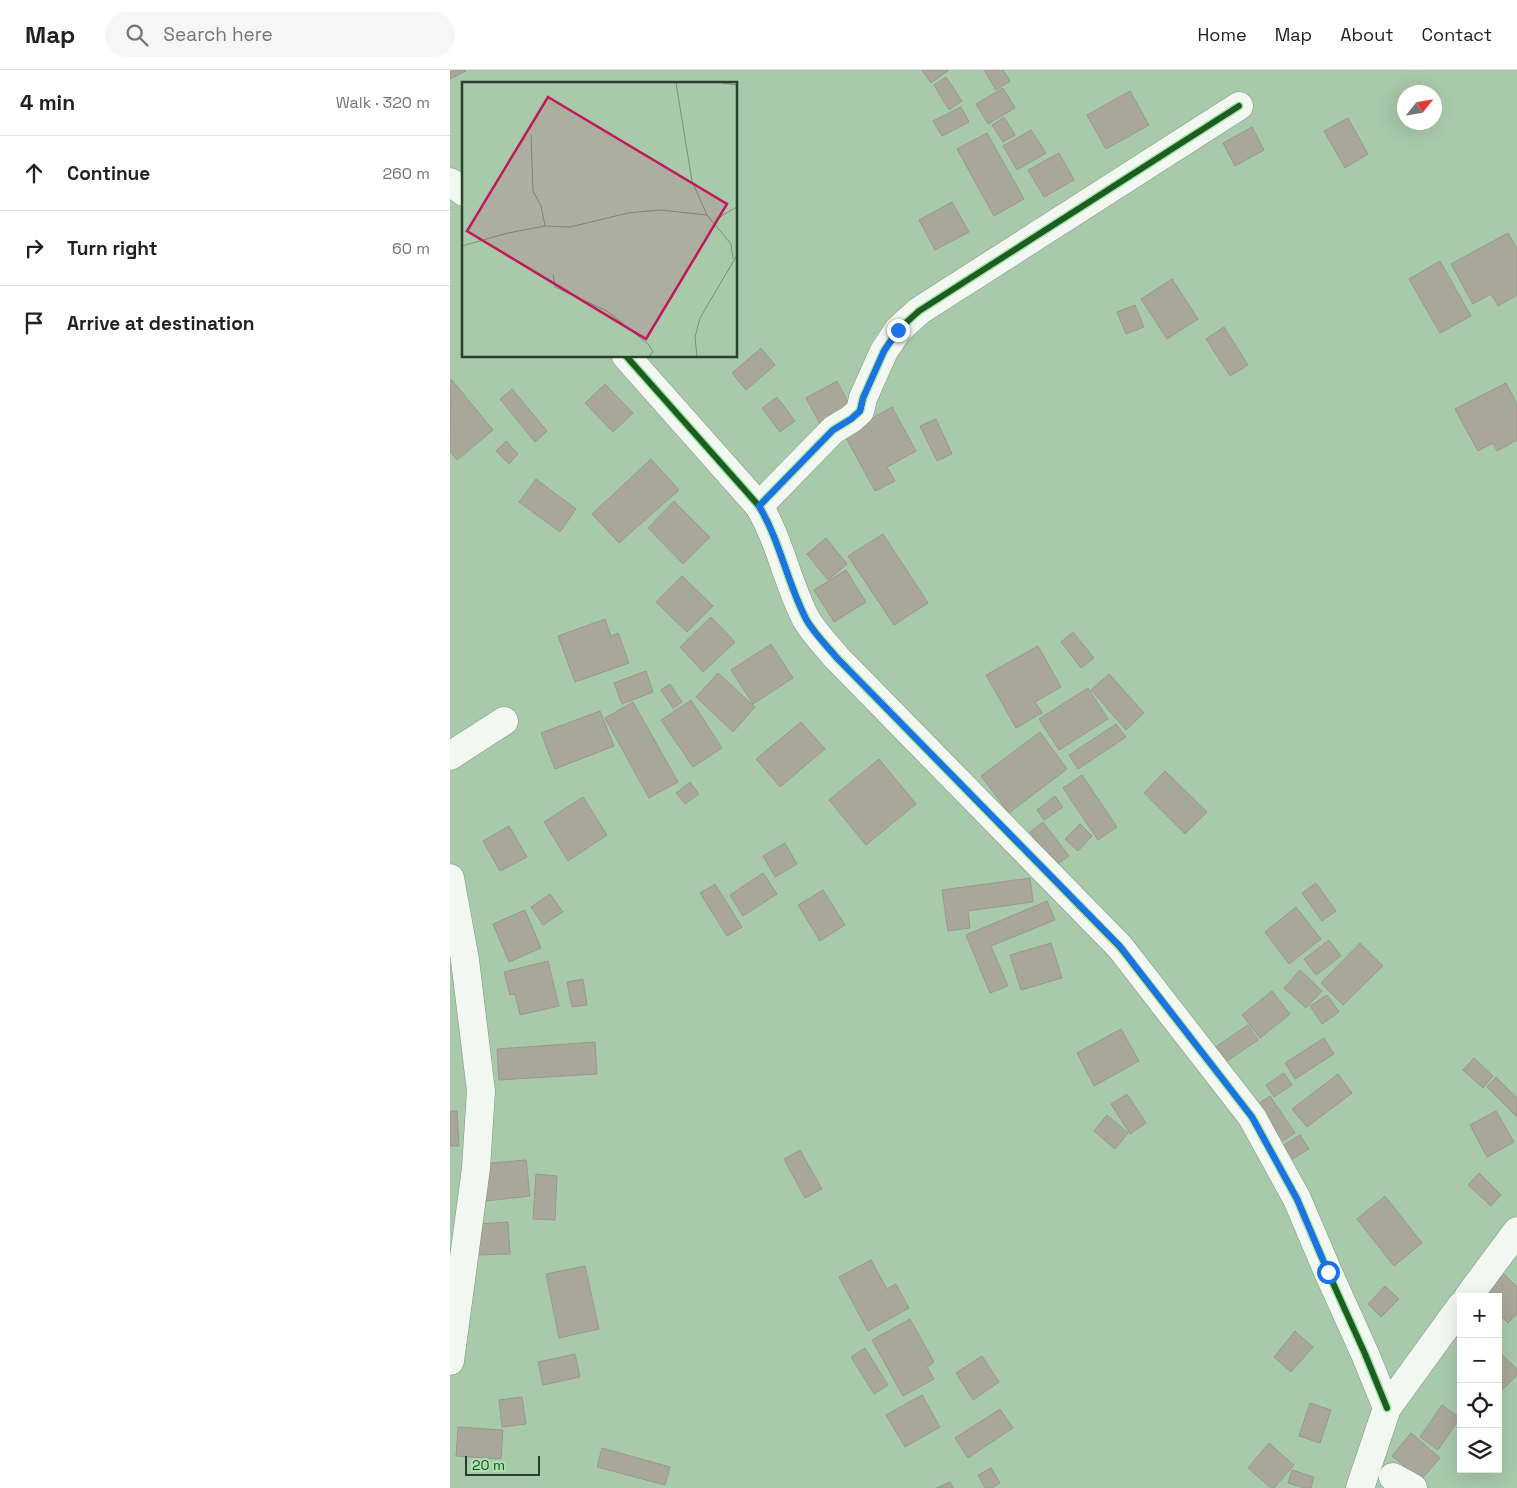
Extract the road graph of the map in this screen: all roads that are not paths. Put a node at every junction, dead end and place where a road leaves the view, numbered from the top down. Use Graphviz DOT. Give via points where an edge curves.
graph roads {
  1 [pos="1239,106"];
  2 [pos="450,182"];
  3 [pos="462,191"];
  4 [pos="628,358"];
  5 [pos="759,506"];
  6 [pos="504,721"];
  7 [pos="450,756"];
  8 [pos="450,878"];
  9 [pos="1517,1231"];
  10 [pos="1471,1293"];
  11 [pos="1457,1312"];
  12 [pos="450,1361"];
  13 [pos="1387,1408"];
  14 [pos="1360,1488"];
  1 -- 5 [label="street" via="919,311 898,330 884,351 860,411 833,430"];
  2 -- 3 [label="street"];
  4 -- 5 [label="street"];
  5 -- 13 [label="street" via="781,551 807,620 831,650 1120,946 1252,1117 1297,1199"];
  6 -- 7 [label="street"];
  8 -- 12 [label="street" via="465,960 481,1091 476,1168"];
  9 -- 10 [label="street"];
  11 -- 13 [label="street"];
  13 -- 14 [label="street"];
}
